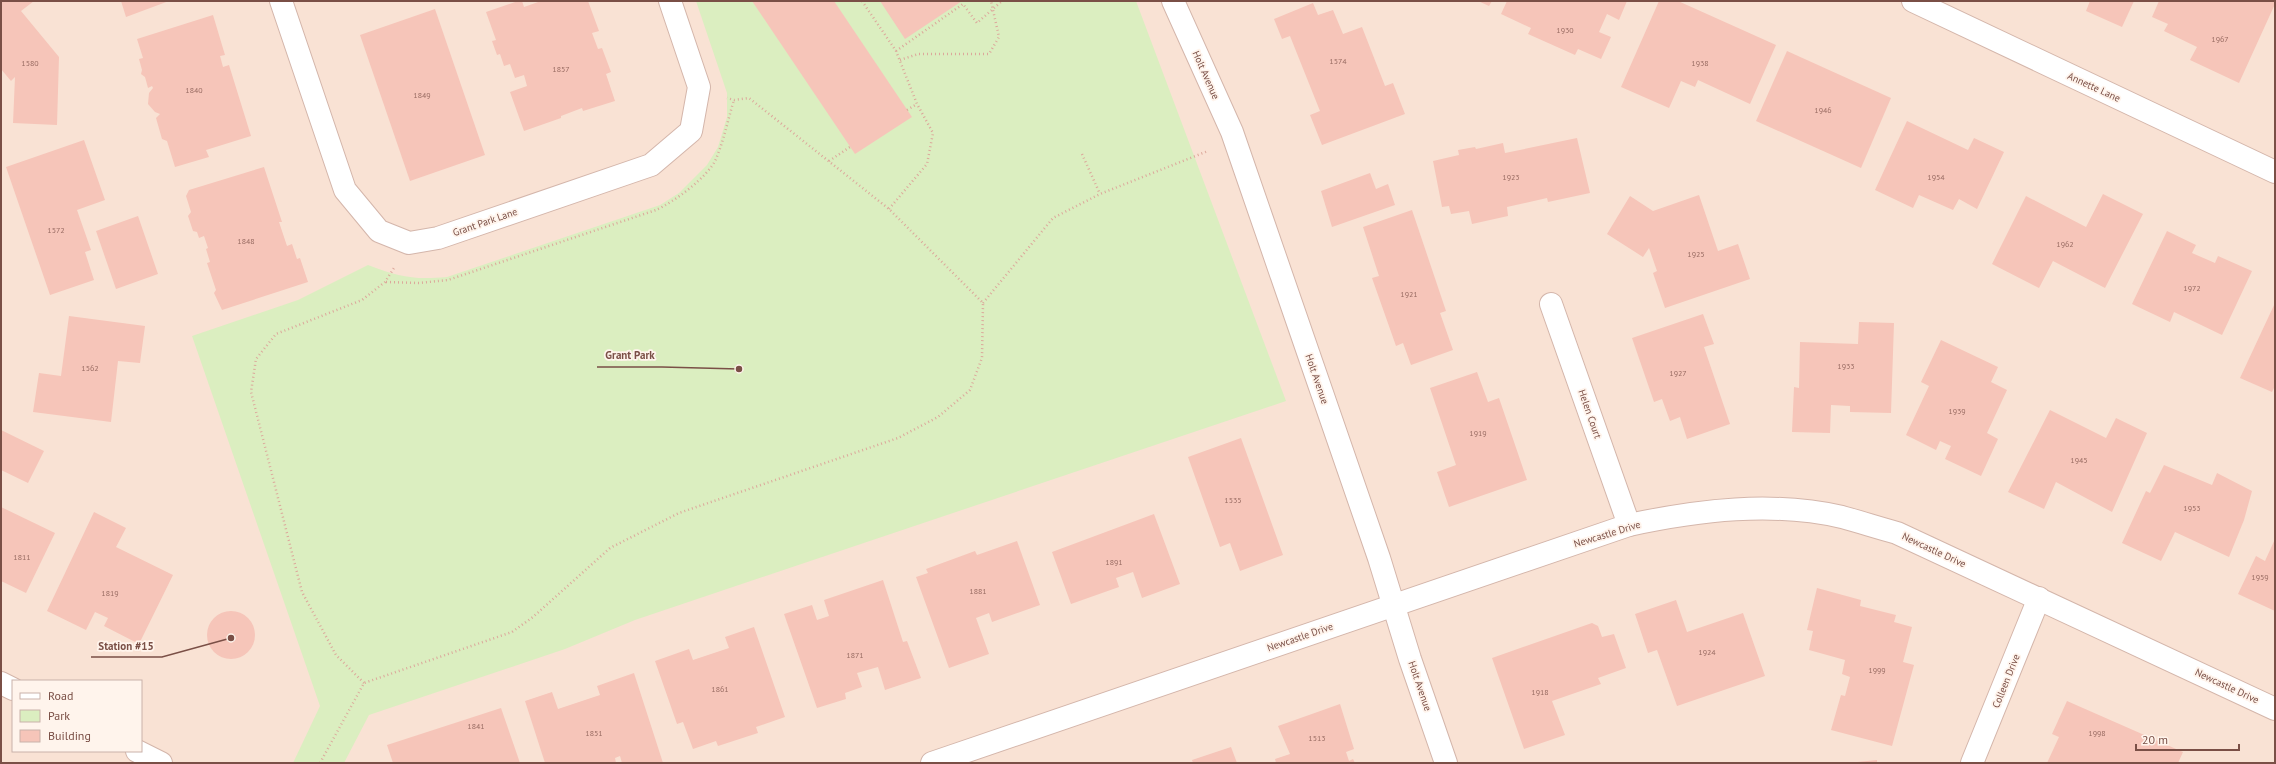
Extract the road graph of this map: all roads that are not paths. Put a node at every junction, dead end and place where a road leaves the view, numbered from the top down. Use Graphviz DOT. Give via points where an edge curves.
graph roads {
  1 [pos="281,1"];
  2 [pos="670,1"];
  3 [pos="1173,1"];
  4 [pos="1913,1"];
  5 [pos="2275,172"];
  6 [pos="1551,304"];
  7 [pos="1629,525"];
  8 [pos="2039,598"];
  9 [pos="1393,605"];
  10 [pos="1,683"];
  11 [pos="12,688"];
  12 [pos="2275,709"];
  13 [pos="139,752"];
  14 [pos="161,763"];
  15 [pos="932,763"];
  16 [pos="1446,763"];
  17 [pos="1972,763"];
  1 -- 2 [label="street, Grant Park Lane" via="345,190 379,231 409,243 438,238 650,165 691,131 699,87"];
  3 -- 9 [label="street, Holt Avenue" via="1234,140"];
  4 -- 5 [label="street, Annette Lane"];
  6 -- 7 [label="street, Helen Court"];
  7 -- 8 [label="street, Newcastle Drive" via="1718,510 1780,509 1841,517 1897,533"];
  7 -- 9 [label="street, Newcastle Drive"];
  8 -- 12 [label="street, Newcastle Drive"];
  8 -- 17 [label="street, Colleen Drive"];
  9 -- 15 [label="street, Newcastle Drive"];
  9 -- 16 [label="street, Holt Avenue"];
  10 -- 11 [label="street"];
  13 -- 14 [label="street"];
}
